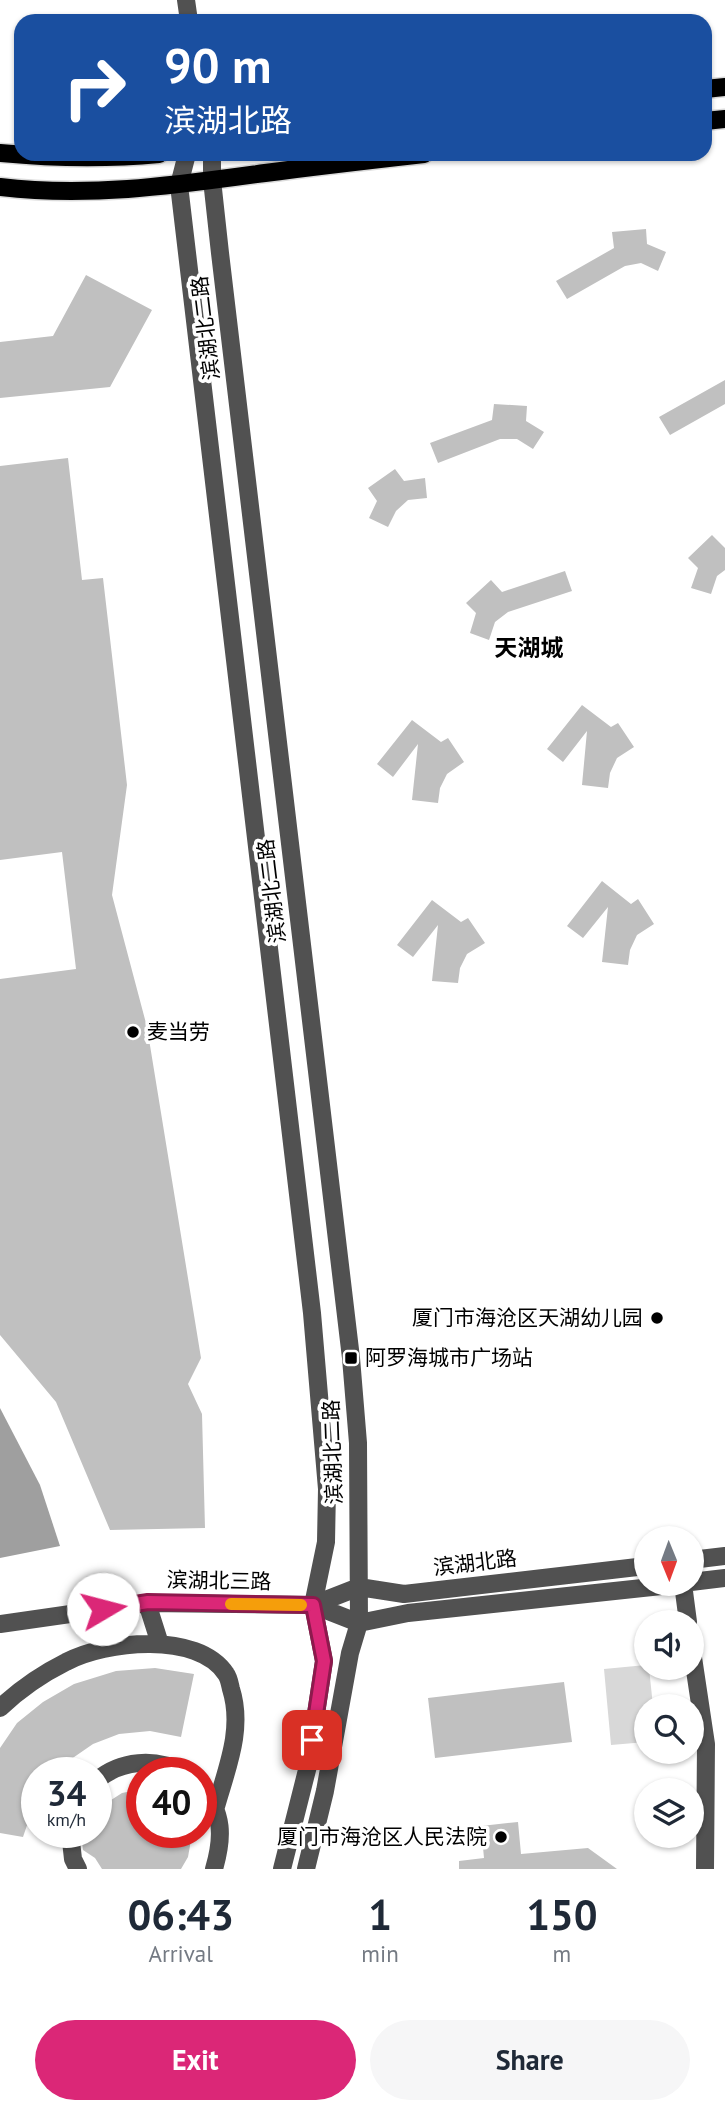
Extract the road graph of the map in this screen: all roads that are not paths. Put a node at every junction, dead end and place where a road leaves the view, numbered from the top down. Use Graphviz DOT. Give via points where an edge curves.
graph roads {
  1 [pos="185,161"];
  2 [pos="212,161"];
  3 [pos="367,161"];
  4 [pos="212,180"];
  5 [pos="179,185"];
  6 [pos="0,187"];
  7 [pos="725,1556"];
  8 [pos="704,1558"];
  9 [pos="634,1567"];
  10 [pos="725,1578"];
  11 [pos="704,1581"];
  12 [pos="359,1587"];
  13 [pos="634,1589"];
  14 [pos="148,1602"];
  15 [pos="313,1605"];
  16 [pos="359,1623"];
  17 [pos="0,1624"];
  18 [pos="160,1644"];
  19 [pos="696,1680"];
  20 [pos="0,1707"];
  21 [pos="217,1802"];
  22 [pos="217,1814"];
  23 [pos="72,1848"];
  24 [pos="78,1869"];
  25 [pos="214,1869"];
  26 [pos="282,1869"];
  27 [pos="306,1869"];
  28 [pos="705,1869"];
  1 -- 5 [label="street, 滨湖北二路"];
  2 -- 4 [label="street, 滨湖北二路"];
  3 -- 4 [label="main road"];
  4 -- 5 [label="main road"];
  4 -- 12 [label="street, 滨湖北二路" via="351,1358 358,1443"];
  5 -- 6 [label="main road" via="35,191"];
  5 -- 15 [label="street, 滨湖北二路" via="312,1313 327,1489 326,1542"];
  7 -- 8 [label="street"];
  9 -- 12 [label="street, 滨湖北路" via="404,1594"];
  10 -- 11 [label="street"];
  12 -- 15 [label="street"];
  12 -- 16 [label="street, 滨湖北二路"];
  13 -- 16 [label="street, 滨湖北路" via="408,1613"];
  14 -- 15 [label="street, 滨湖北三路"];
  14 -- 17 [label="street, 滨湖北三路"];
  14 -- 18 [label="street"];
  15 -- 16 [label="street"];
  15 -- 26 [label="street" via="324,1661 308,1766"];
  16 -- 27 [label="street"];
  18 -- 20 [label="street" via="110,1647 68,1660"];
  18 -- 21 [label="street" via="208,1657 226,1674 237,1727"];
  19 -- 28 [label="street" via="706,1744"];
  22 -- 25 [label="street" via="221,1845"];
  23 -- 24 [label="street"];
}
